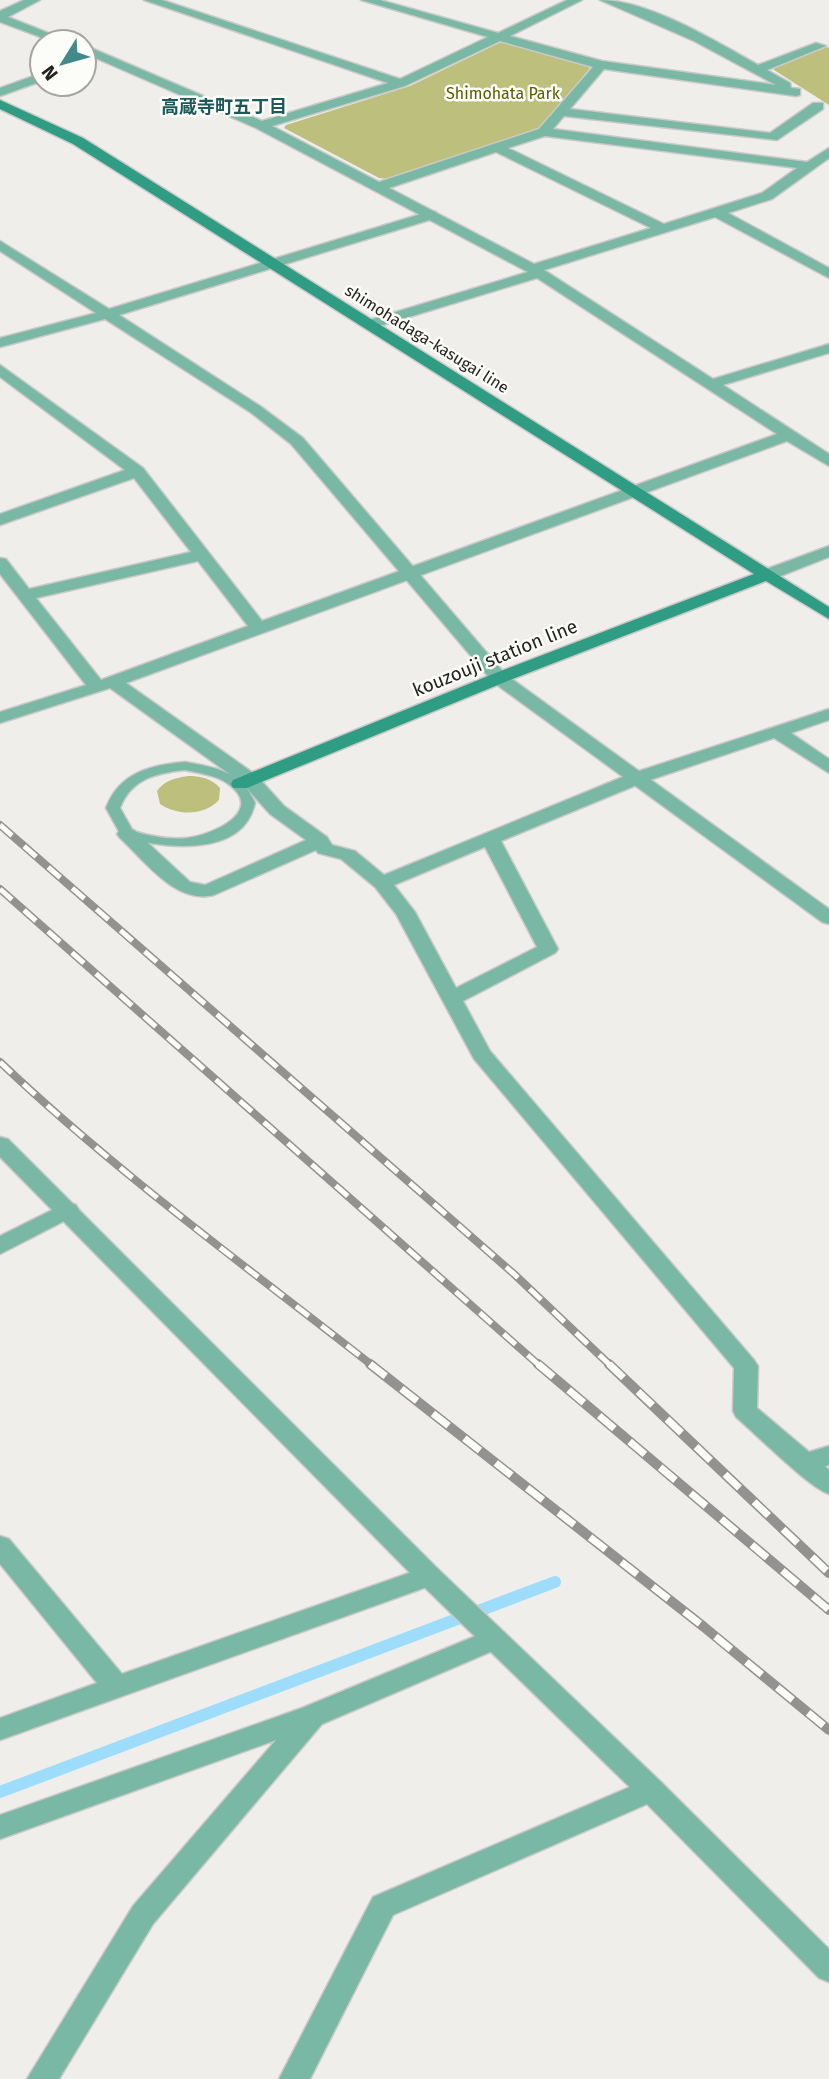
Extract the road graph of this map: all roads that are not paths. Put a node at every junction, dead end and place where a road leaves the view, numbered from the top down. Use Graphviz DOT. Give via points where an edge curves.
graph roads {
  1 [pos="34,0"];
  2 [pos="150,0"];
  3 [pos="367,0"];
  4 [pos="576,0"];
  5 [pos="606,0"];
  6 [pos="0,17"];
  7 [pos="29,28"];
  8 [pos="499,36"];
  9 [pos="820,46"];
  10 [pos="98,54"];
  11 [pos="102,56"];
  12 [pos="98,57"];
  13 [pos="601,65"];
  14 [pos="758,69"];
  15 [pos="28,82"];
  16 [pos="401,83"];
  17 [pos="0,92"];
  18 [pos="796,92"];
  19 [pos="0,104"];
  20 [pos="823,110"];
  21 [pos="560,112"];
  22 [pos="261,125"];
  23 [pos="544,132"];
  24 [pos="499,149"];
  25 [pos="829,152"];
  26 [pos="810,166"];
  27 [pos="378,187"];
  28 [pos="717,212"];
  29 [pos="431,215"];
  30 [pos="662,228"];
  31 [pos="0,245"];
  32 [pos="273,262"];
  33 [pos="825,268"];
  34 [pos="536,271"];
  35 [pos="108,314"];
  36 [pos="371,324"];
  37 [pos="0,342"];
  38 [pos="829,348"];
  39 [pos="0,370"];
  40 [pos="712,384"];
  41 [pos="789,435"];
  42 [pos="829,461"];
  43 [pos="137,471"];
  44 [pos="635,491"];
  45 [pos="0,520"];
  46 [pos="829,551"];
  47 [pos="202,555"];
  48 [pos="0,563"];
  49 [pos="412,573"];
  50 [pos="767,575"];
  51 [pos="26,596"];
  52 [pos="829,614"];
  53 [pos="258,628"];
  54 [pos="499,678"];
  55 [pos="105,684"];
  56 [pos="829,714"];
  57 [pos="0,718"];
  58 [pos="777,732"];
  59 [pos="829,767"];
  60 [pos="637,778"];
  61 [pos="244,781"];
  62 [pos="127,834"];
  63 [pos="491,838"];
  64 [pos="320,841"];
  65 [pos="382,883"];
  66 [pos="829,918"];
  67 [pos="451,999"];
  68 [pos="0,1144"];
  69 [pos="68,1210"];
  70 [pos="0,1246"];
  71 [pos="829,1455"];
  72 [pos="804,1464"];
  73 [pos="829,1484"];
  74 [pos="0,1546"];
  75 [pos="429,1576"];
  76 [pos="490,1634"];
  77 [pos="118,1689"];
  78 [pos="312,1716"];
  79 [pos="0,1730"];
  80 [pos="651,1790"];
  81 [pos="0,1827"];
  82 [pos="829,1969"];
  83 [pos="43,2079"];
  84 [pos="294,2079"];
  1 -- 6 [label="street"];
  2 -- 16 [label="street"];
  3 -- 8 [label="street"];
  4 -- 8 [label="street"];
  5 -- 14 [label="street" via="656,17"];
  6 -- 7 [label="street"];
  8 -- 13 [label="street"];
  8 -- 16 [label="street"];
  9 -- 14 [label="street"];
  10 -- 11 [label="street"];
  11 -- 12 [label="street"];
  11 -- 22 [label="street"];
  13 -- 18 [label="street"];
  13 -- 21 [label="street"];
  14 -- 18 [label="street"];
  15 -- 17 [label="street"];
  16 -- 22 [label="street"];
  18 -- 20 [label="street"];
  19 -- 32 [label="main road, shimohadaga-kasugai line" via="78,141"];
  20 -- 21 [label="street" via="772,137"];
  21 -- 23 [label="street"];
  22 -- 27 [label="street"];
  23 -- 24 [label="street"];
  23 -- 26 [label="street"];
  24 -- 27 [label="street"];
  24 -- 30 [label="street"];
  25 -- 26 [label="street"];
  26 -- 28 [label="street" via="767,196"];
  27 -- 29 [label="street"];
  28 -- 30 [label="street"];
  28 -- 33 [label="street"];
  29 -- 32 [label="street"];
  29 -- 34 [label="street"];
  30 -- 34 [label="street"];
  31 -- 35 [label="street"];
  32 -- 35 [label="street"];
  32 -- 36 [label="main road, shimohadaga-kasugai line"];
  34 -- 36 [label="street"];
  34 -- 40 [label="street"];
  35 -- 37 [label="street"];
  35 -- 49 [label="street" via="298,441"];
  36 -- 44 [label="main road, shimohadaga-kasugai line"];
  38 -- 40 [label="street"];
  39 -- 43 [label="street"];
  40 -- 41 [label="street"];
  41 -- 42 [label="street"];
  41 -- 44 [label="street"];
  43 -- 45 [label="street"];
  43 -- 47 [label="street"];
  44 -- 49 [label="street"];
  44 -- 50 [label="main road, shimohadaga-kasugai line"];
  46 -- 50 [label="street"];
  47 -- 51 [label="street"];
  47 -- 53 [label="street"];
  48 -- 51 [label="street"];
  49 -- 53 [label="street"];
  49 -- 54 [label="street"];
  50 -- 52 [label="main road, shimohadaga-kasugai line"];
  50 -- 54 [label="main road, kouzouji station line"];
  51 -- 55 [label="street"];
  53 -- 55 [label="street"];
  54 -- 60 [label="street"];
  54 -- 61 [label="main road, kouzouji station line"];
  55 -- 57 [label="street"];
  55 -- 61 [label="street"];
  56 -- 58 [label="street"];
  58 -- 59 [label="street"];
  58 -- 60 [label="street"];
  60 -- 63 [label="street"];
  60 -- 66 [label="street"];
  61 -- 62 [label="lane" via="248,807 242,820 211,839 168,844"];
  61 -- 62 [label="lane" via="207,768 174,767 142,774 116,795 113,808"];
  61 -- 64 [label="street"];
  62 -- 64 [label="street" via="184,887 207,891"];
  63 -- 65 [label="street"];
  63 -- 67 [label="street" via="548,949"];
  64 -- 65 [label="street" via="326,849 348,855"];
  65 -- 67 [label="street" via="405,912"];
  67 -- 72 [label="street" via="481,1054 746,1366 745,1411"];
  68 -- 69 [label="street"];
  69 -- 70 [label="street"];
  69 -- 75 [label="street"];
  71 -- 72 [label="street"];
  72 -- 73 [label="street"];
  74 -- 77 [label="street"];
  75 -- 76 [label="street"];
  75 -- 77 [label="street"];
  76 -- 78 [label="street"];
  76 -- 80 [label="street"];
  77 -- 79 [label="street"];
  78 -- 81 [label="street"];
  78 -- 83 [label="street" via="143,1915"];
  80 -- 82 [label="street"];
  80 -- 84 [label="street" via="383,1906"];
}
